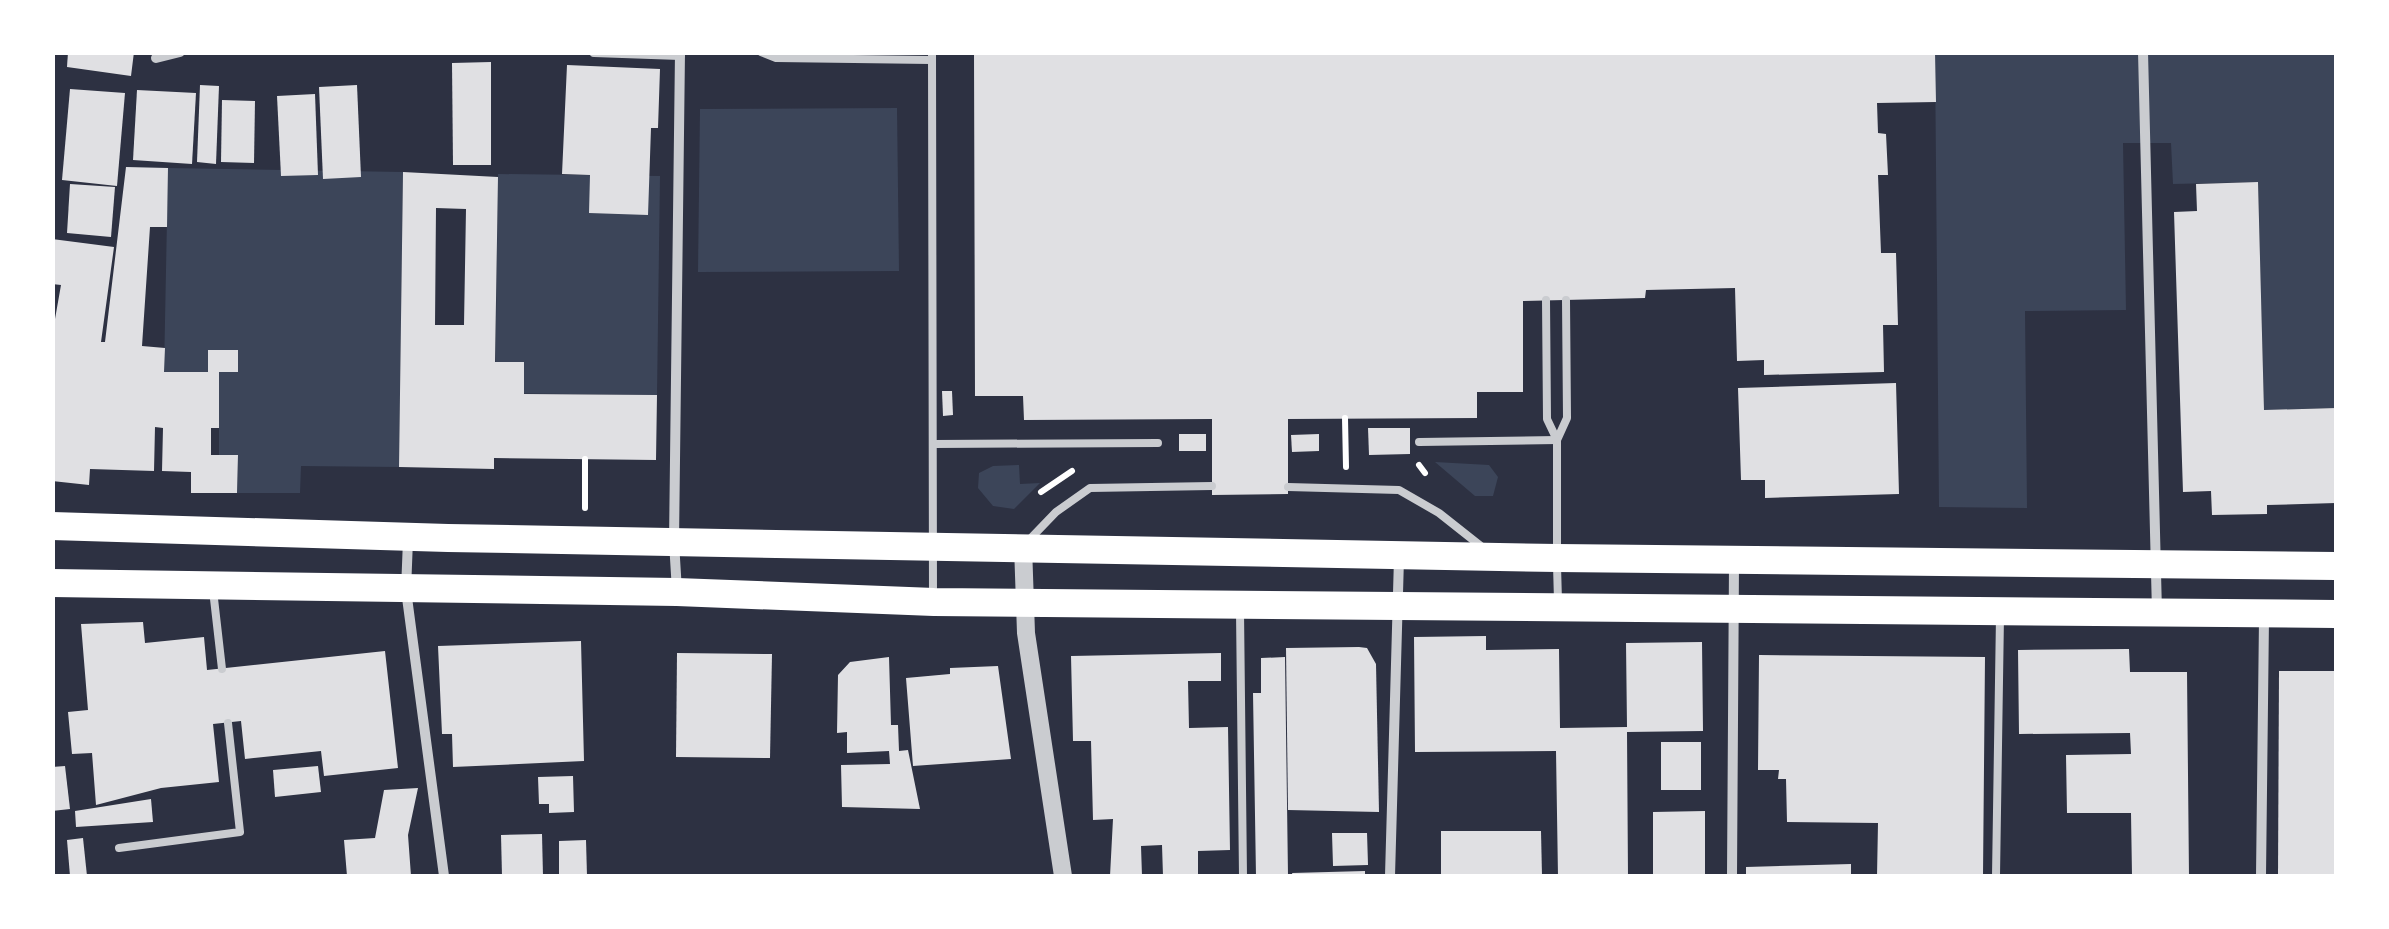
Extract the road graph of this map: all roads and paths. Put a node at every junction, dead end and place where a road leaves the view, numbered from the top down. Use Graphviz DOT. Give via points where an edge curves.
graph roads {
  1 [pos="180,52"];
  2 [pos="594,52"];
  3 [pos="760,52"];
  4 [pos="2143,52"];
  5 [pos="680,54"];
  6 [pos="932,56"];
  7 [pos="156,58"];
  8 [pos="1546,300"];
  9 [pos="1566,300"];
  10 [pos="1557,440"];
  11 [pos="1419,442"];
  12 [pos="1158,443"];
  13 [pos="933,444"];
  14 [pos="586,459"];
  15 [pos="1419,465"];
  16 [pos="1425,473"];
  17 [pos="1212,486"];
  18 [pos="1288,486"];
  19 [pos="585,508"];
  20 [pos="52,526"];
  21 [pos="408,537"];
  22 [pos="674,542"];
  23 [pos="932,545"];
  24 [pos="1023,546"];
  25 [pos="1399,553"];
  26 [pos="1493,556"];
  27 [pos="1557,558"];
  28 [pos="1734,561"];
  29 [pos="2158,566"];
  30 [pos="2336,566"];
  31 [pos="52,583"];
  32 [pos="212,586"];
  33 [pos="406,590"];
  34 [pos="677,592"];
  35 [pos="934,602"];
  36 [pos="1239,602"];
  37 [pos="1023,603"];
  38 [pos="1400,603"];
  39 [pos="1558,606"];
  40 [pos="1733,607"];
  41 [pos="2000,610"];
  42 [pos="2157,613"];
  43 [pos="2264,614"];
  44 [pos="2336,614"];
  45 [pos="222,669"];
  46 [pos="228,722"];
  47 [pos="118,848"];
  48 [pos="444,876"];
  49 [pos="1063,876"];
  50 [pos="1243,876"];
  51 [pos="1390,876"];
  52 [pos="1732,876"];
  53 [pos="1996,876"];
  54 [pos="2261,876"];
  1 -- 7 [label="street"];
  2 -- 5 [label="street"];
  3 -- 6 [label="lane" via="776,58"];
  4 -- 29 [label="street"];
  5 -- 22 [label="street"];
  6 -- 13 [label="lane"];
  8 -- 10 [label="lane" via="1548,419"];
  9 -- 10 [label="lane" via="1566,418"];
  10 -- 11 [label="lane"];
  10 -- 27 [label="lane"];
  12 -- 13 [label="lane"];
  13 -- 23 [label="lane"];
  14 -- 19 [label="path"];
  15 -- 16 [label="path"];
  17 -- 24 [label="lane" via="1090,488"];
  18 -- 26 [label="lane" via="1399,490"];
  20 -- 21 [label="highway"];
  21 -- 22 [label="highway"];
  21 -- 33 [label="street"];
  22 -- 23 [label="highway"];
  22 -- 34 [label="street"];
  23 -- 24 [label="highway"];
  23 -- 35 [label="lane"];
  24 -- 25 [label="highway"];
  24 -- 37 [label="street"];
  25 -- 26 [label="highway"];
  25 -- 38 [label="street"];
  26 -- 27 [label="highway"];
  27 -- 28 [label="highway"];
  27 -- 39 [label="lane"];
  28 -- 29 [label="highway"];
  28 -- 40 [label="street"];
  29 -- 30 [label="highway"];
  29 -- 42 [label="street"];
  31 -- 32 [label="highway"];
  32 -- 33 [label="highway"];
  32 -- 45 [label="lane"];
  33 -- 34 [label="highway"];
  33 -- 48 [label="street"];
  34 -- 35 [label="highway"];
  35 -- 37 [label="highway"];
  36 -- 37 [label="highway"];
  36 -- 38 [label="highway"];
  36 -- 50 [label="lane"];
  37 -- 49 [label="street"];
  38 -- 39 [label="highway"];
  38 -- 51 [label="street"];
  39 -- 40 [label="highway"];
  40 -- 41 [label="highway"];
  40 -- 52 [label="street"];
  41 -- 42 [label="highway"];
  41 -- 53 [label="lane"];
  42 -- 43 [label="highway"];
  43 -- 44 [label="highway"];
  43 -- 54 [label="street"];
  46 -- 47 [label="lane" via="240,832"];
}
